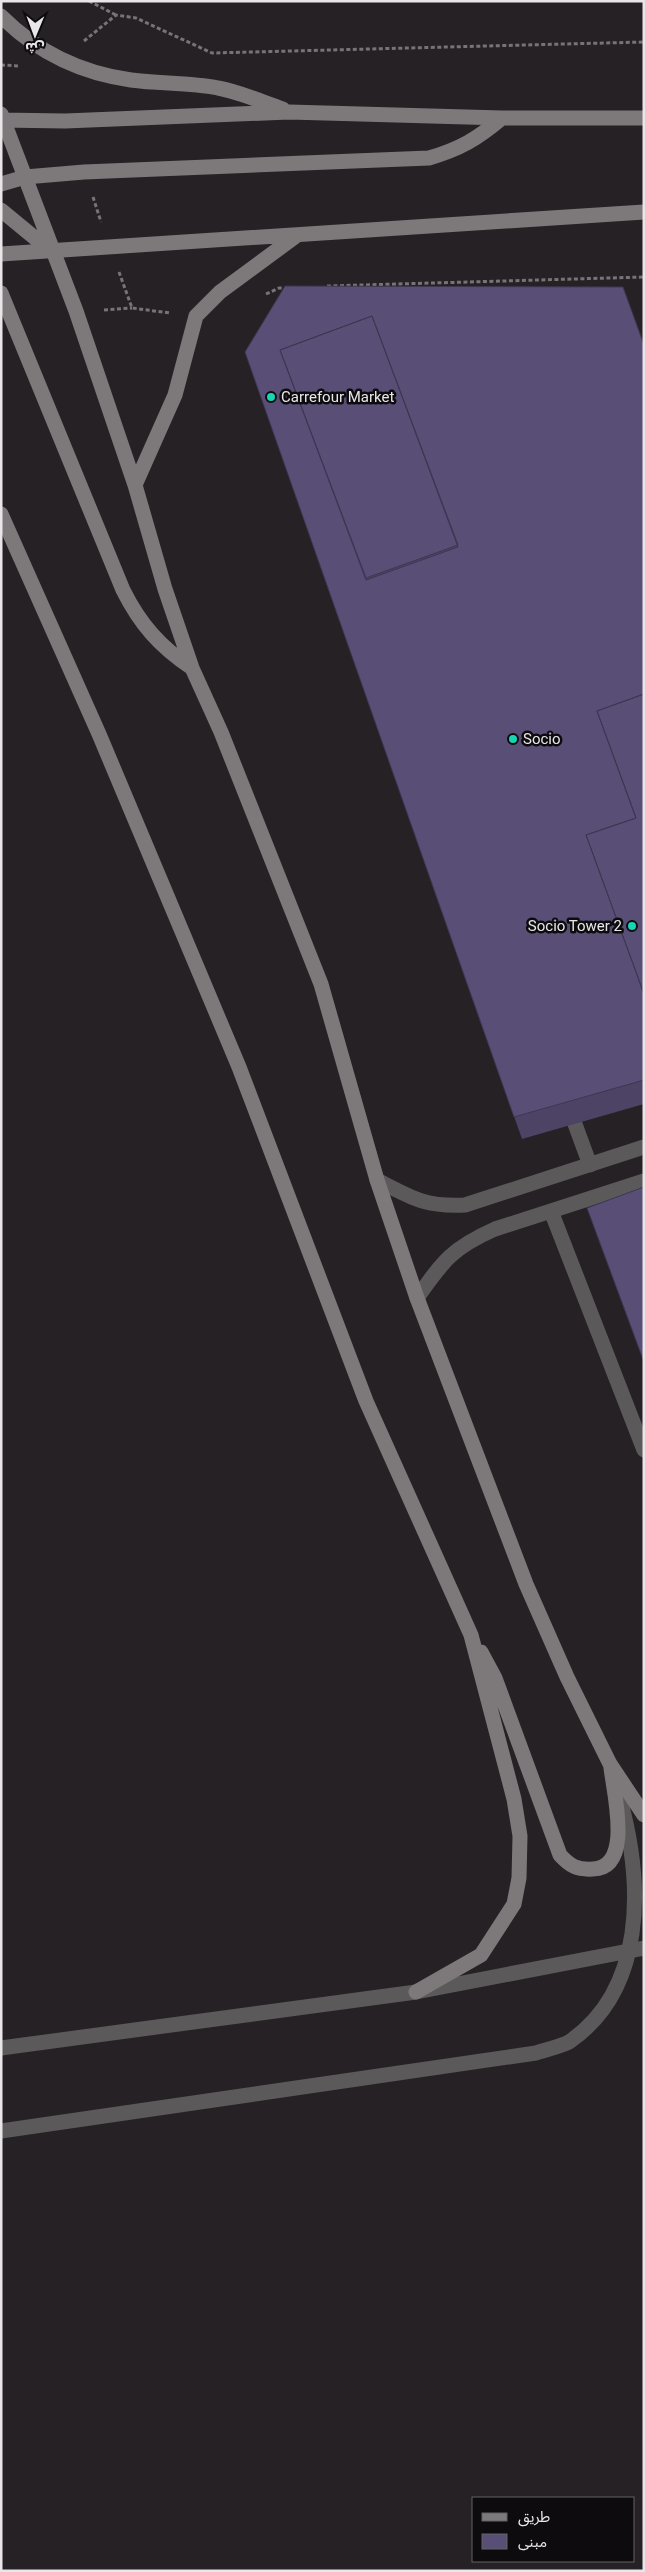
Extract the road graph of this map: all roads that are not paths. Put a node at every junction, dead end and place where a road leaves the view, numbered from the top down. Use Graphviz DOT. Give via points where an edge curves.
graph roads {
  1 [pos="1,16"];
  2 [pos="289,112"];
  3 [pos="502,118"];
  4 [pos="644,118"];
  5 [pos="2,120"];
  6 [pos="25,177"];
  7 [pos="1,184"];
  8 [pos="1,210"];
  9 [pos="644,212"];
  10 [pos="298,235"];
  11 [pos="52,252"];
  12 [pos="1,254"];
  13 [pos="1,293"];
  14 [pos="135,485"];
  15 [pos="1,514"];
  16 [pos="192,668"];
  17 [pos="562,1091"];
  18 [pos="644,1147"];
  19 [pos="590,1165"];
  20 [pos="377,1180"];
  21 [pos="644,1181"];
  22 [pos="551,1211"];
  23 [pos="417,1298"];
  24 [pos="644,1450"];
  25 [pos="472,1635"];
  26 [pos="610,1764"];
  27 [pos="644,1815"];
  28 [pos="641,1949"];
  29 [pos="416,1992"];
  30 [pos="1,2048"];
  31 [pos="1,2131"];
  1 -- 2 [label="street" via="37,47 99,74 219,88"];
  2 -- 3 [label="street"];
  2 -- 5 [label="street" via="65,121"];
  3 -- 4 [label="street"];
  3 -- 6 [label="street" via="477,140 428,158"];
  5 -- 6 [label="street"];
  6 -- 7 [label="street"];
  6 -- 11 [label="street"];
  8 -- 11 [label="street"];
  9 -- 10 [label="street"];
  10 -- 11 [label="street"];
  10 -- 14 [label="street" via="220,292 196,316 176,395"];
  11 -- 12 [label="street"];
  11 -- 14 [label="street" via="76,311"];
  13 -- 16 [label="street" via="135,614 150,635"];
  14 -- 16 [label="street"];
  15 -- 25 [label="street" via="99,734 238,1067 366,1402"];
  16 -- 20 [label="street" via="321,984"];
  17 -- 19 [label="street"];
  18 -- 19 [label="street"];
  19 -- 20 [label="street" via="465,1205 422,1203"];
  20 -- 23 [label="street"];
  21 -- 22 [label="street"];
  22 -- 23 [label="street" via="495,1229 459,1248 443,1261"];
  22 -- 24 [label="street"];
  23 -- 26 [label="street" via="526,1584"];
  25 -- 26 [label="street" via="495,1678 560,1854 570,1865 581,1870 601,1869 613,1860 619,1839"];
  25 -- 29 [label="street" via="514,1798 520,1836 519,1878 514,1904 481,1955"];
  26 -- 27 [label="street"];
  26 -- 28 [label="street" via="638,1872"];
  28 -- 29 [label="street"];
  28 -- 31 [label="street" via="627,1984 612,2008 595,2025 568,2043 536,2052"];
  29 -- 30 [label="street"];
}
